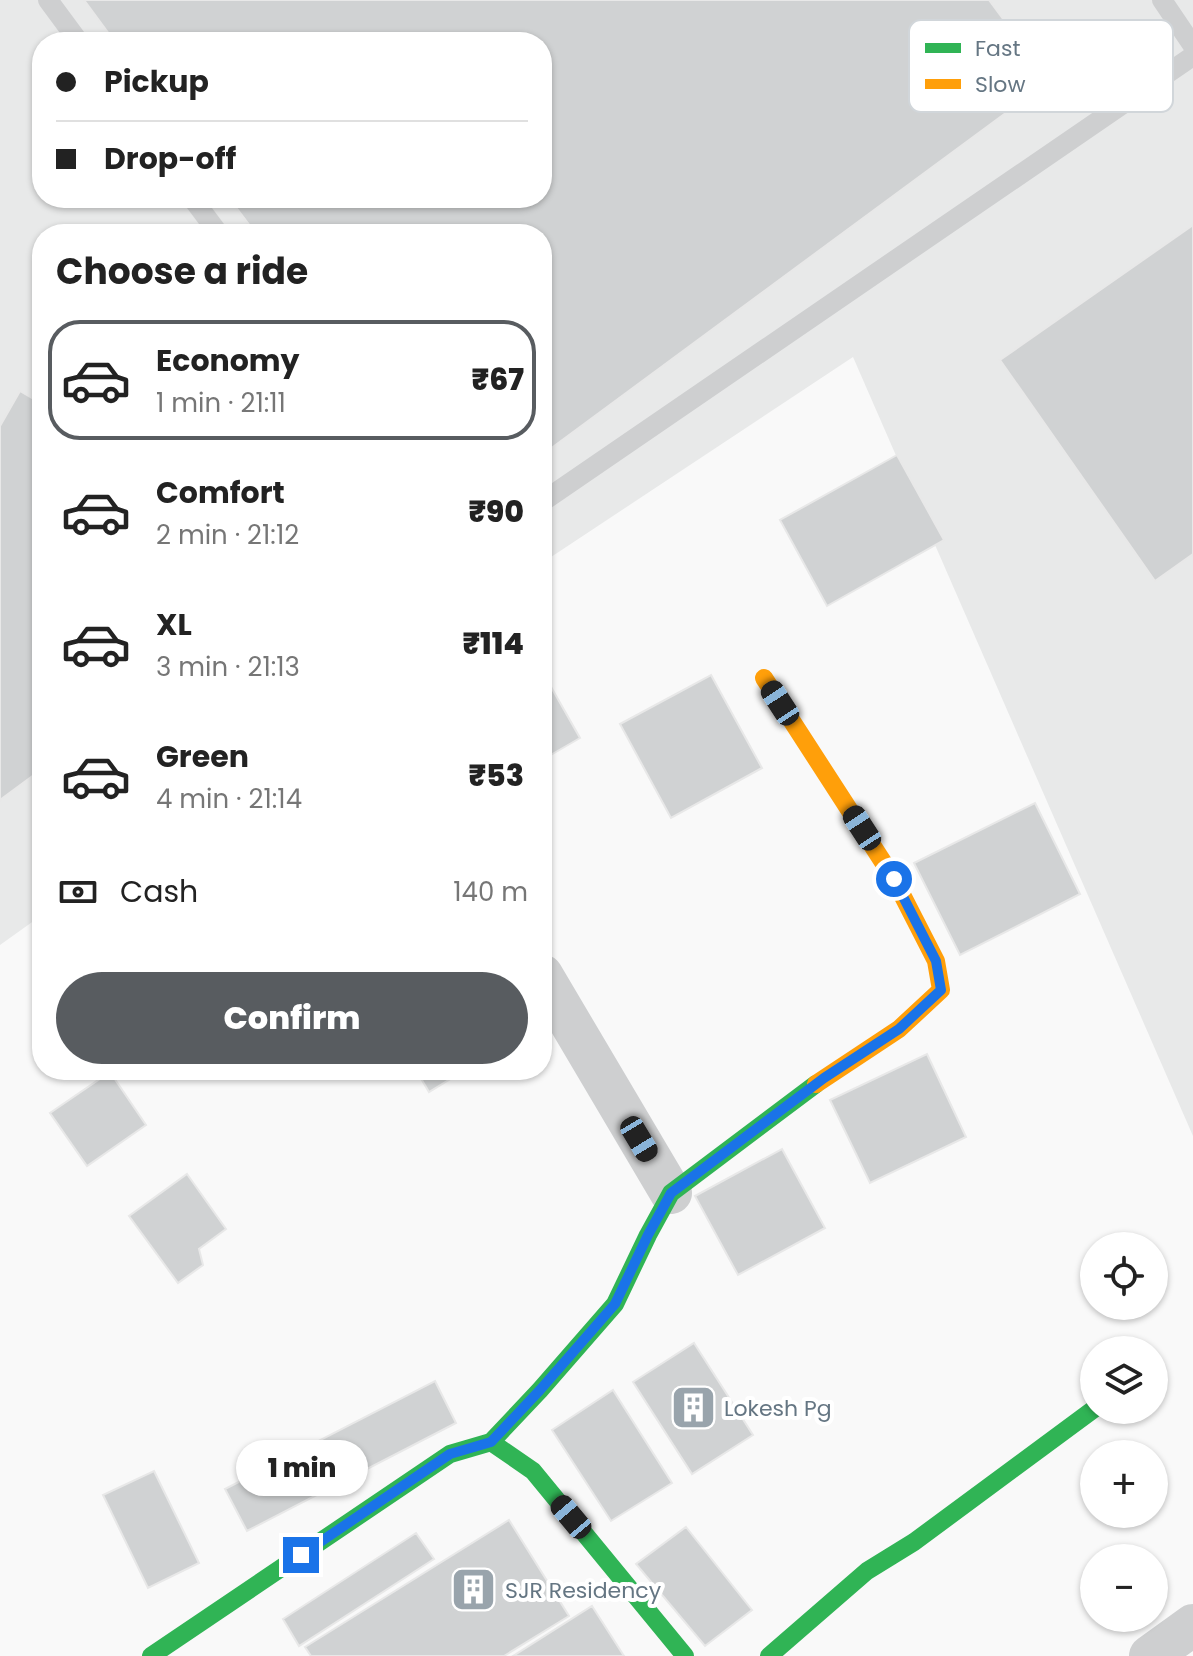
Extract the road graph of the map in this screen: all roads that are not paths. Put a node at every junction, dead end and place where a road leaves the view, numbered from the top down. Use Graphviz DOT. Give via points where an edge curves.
graph roads {
  1 [pos="48,0"];
  2 [pos="1162,0"];
  3 [pos="72,32"];
  4 [pos="1193,46"];
  5 [pos="1193,56"];
  6 [pos="1173,70"];
  7 [pos="1111,112"];
  8 [pos="552,495"];
  9 [pos="764,678"];
  10 [pos="552,992"];
  11 [pos="671,1193"];
  12 [pos="1080,1419"];
  13 [pos="491,1442"];
  14 [pos="1193,1625"];
  15 [pos="151,1656"];
  16 [pos="685,1656"];
  17 [pos="769,1656"];
  18 [pos="1150,1656"];
  1 -- 3 [label="lane"];
  2 -- 4 [label="lane"];
  5 -- 6 [label="lane"];
  7 -- 8 [label="lane"];
  9 -- 11 [label="street" via="894,879 936,961 941,990 899,1029 824,1078"];
  10 -- 11 [label="street"];
  11 -- 13 [label="street" via="615,1304"];
  12 -- 17 [label="street" via="867,1571"];
  13 -- 15 [label="street" via="450,1454"];
  13 -- 16 [label="street" via="533,1471"];
  14 -- 18 [label="street"];
}
